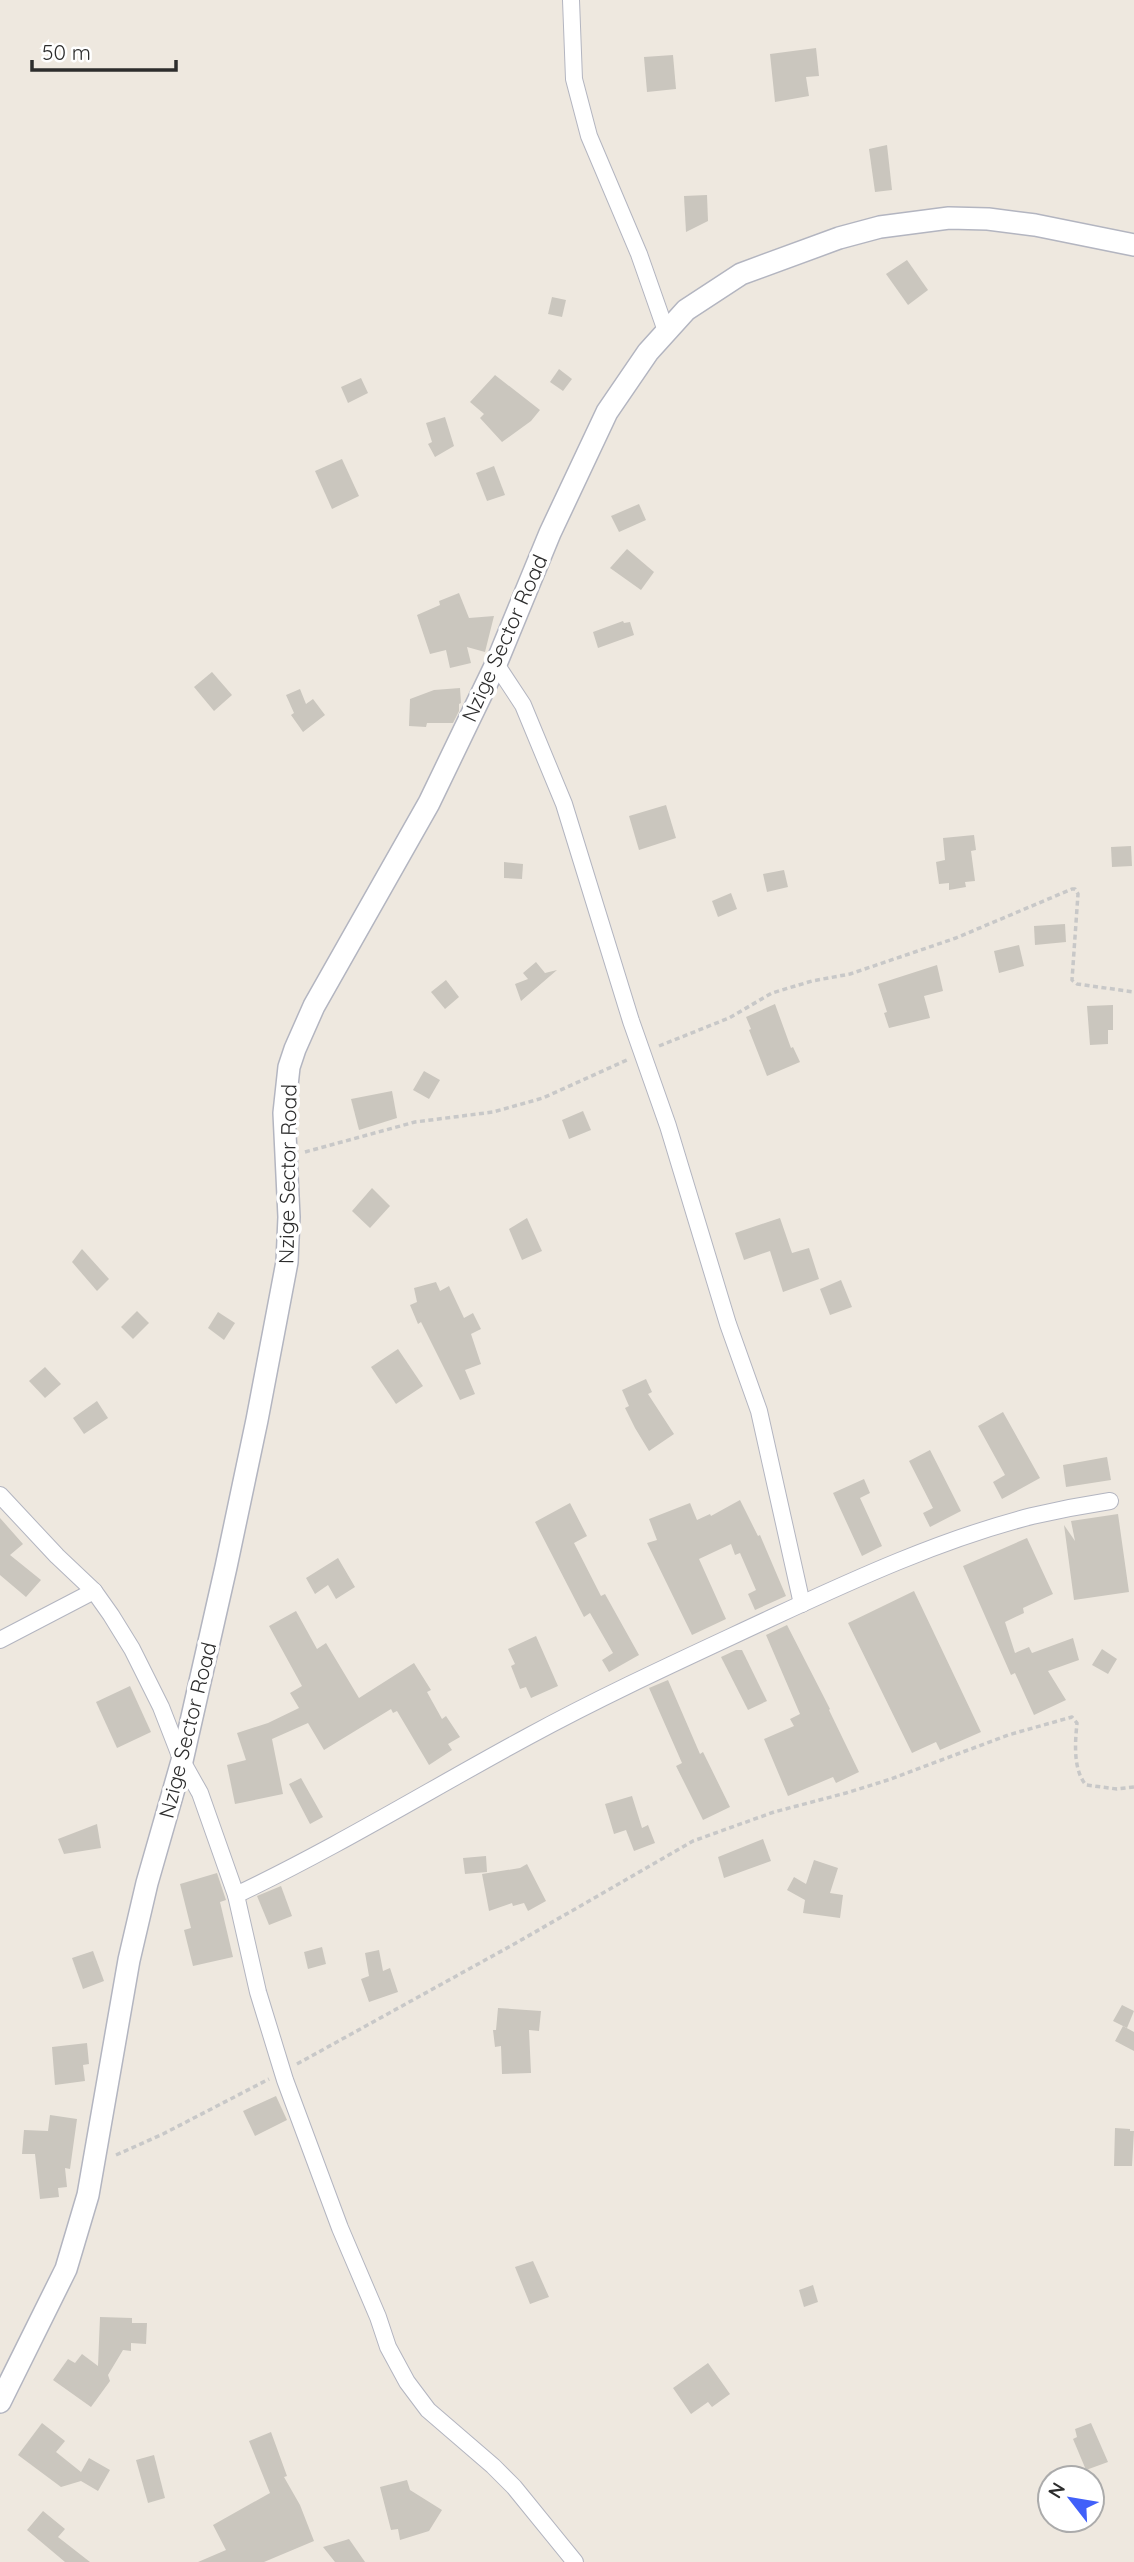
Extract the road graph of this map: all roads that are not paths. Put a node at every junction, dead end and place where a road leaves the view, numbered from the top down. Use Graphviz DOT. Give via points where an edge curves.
graph roads {
  1 [pos="571,0"];
  2 [pos="1134,245"];
  3 [pos="666,331"];
  4 [pos="496,664"];
  5 [pos="0,1495"];
  6 [pos="1110,1501"];
  7 [pos="94,1591"];
  8 [pos="802,1604"];
  9 [pos="0,1640"];
  10 [pos="181,1761"];
  11 [pos="236,1895"];
  12 [pos="0,2402"];
  13 [pos="575,2562"];
  1 -- 3 [label="street" via="574,79 589,136"];
  2 -- 3 [label="main road, Nzige Sector Road" via="988,219 949,218 880,227 741,274 686,310"];
  3 -- 4 [label="main road, Nzige Sector Road" via="607,412"];
  4 -- 8 [label="street" via="523,705 564,804 759,1411"];
  4 -- 10 [label="main road, Nzige Sector Road" via="429,803 314,1006 289,1067 285,1158 289,1238 284,1287"];
  5 -- 7 [label="street"];
  6 -- 8 [label="street" via="998,1526"];
  7 -- 9 [label="street"];
  7 -- 10 [label="street" via="138,1660"];
  8 -- 11 [label="street" via="600,1699 353,1836"];
  10 -- 11 [label="street" via="200,1793"];
  10 -- 12 [label="main road, Nzige Sector Road" via="129,1960 88,2195 66,2269"];
  11 -- 13 [label="street" via="258,1992 283,2072 388,2347 428,2410 514,2487"];
}
